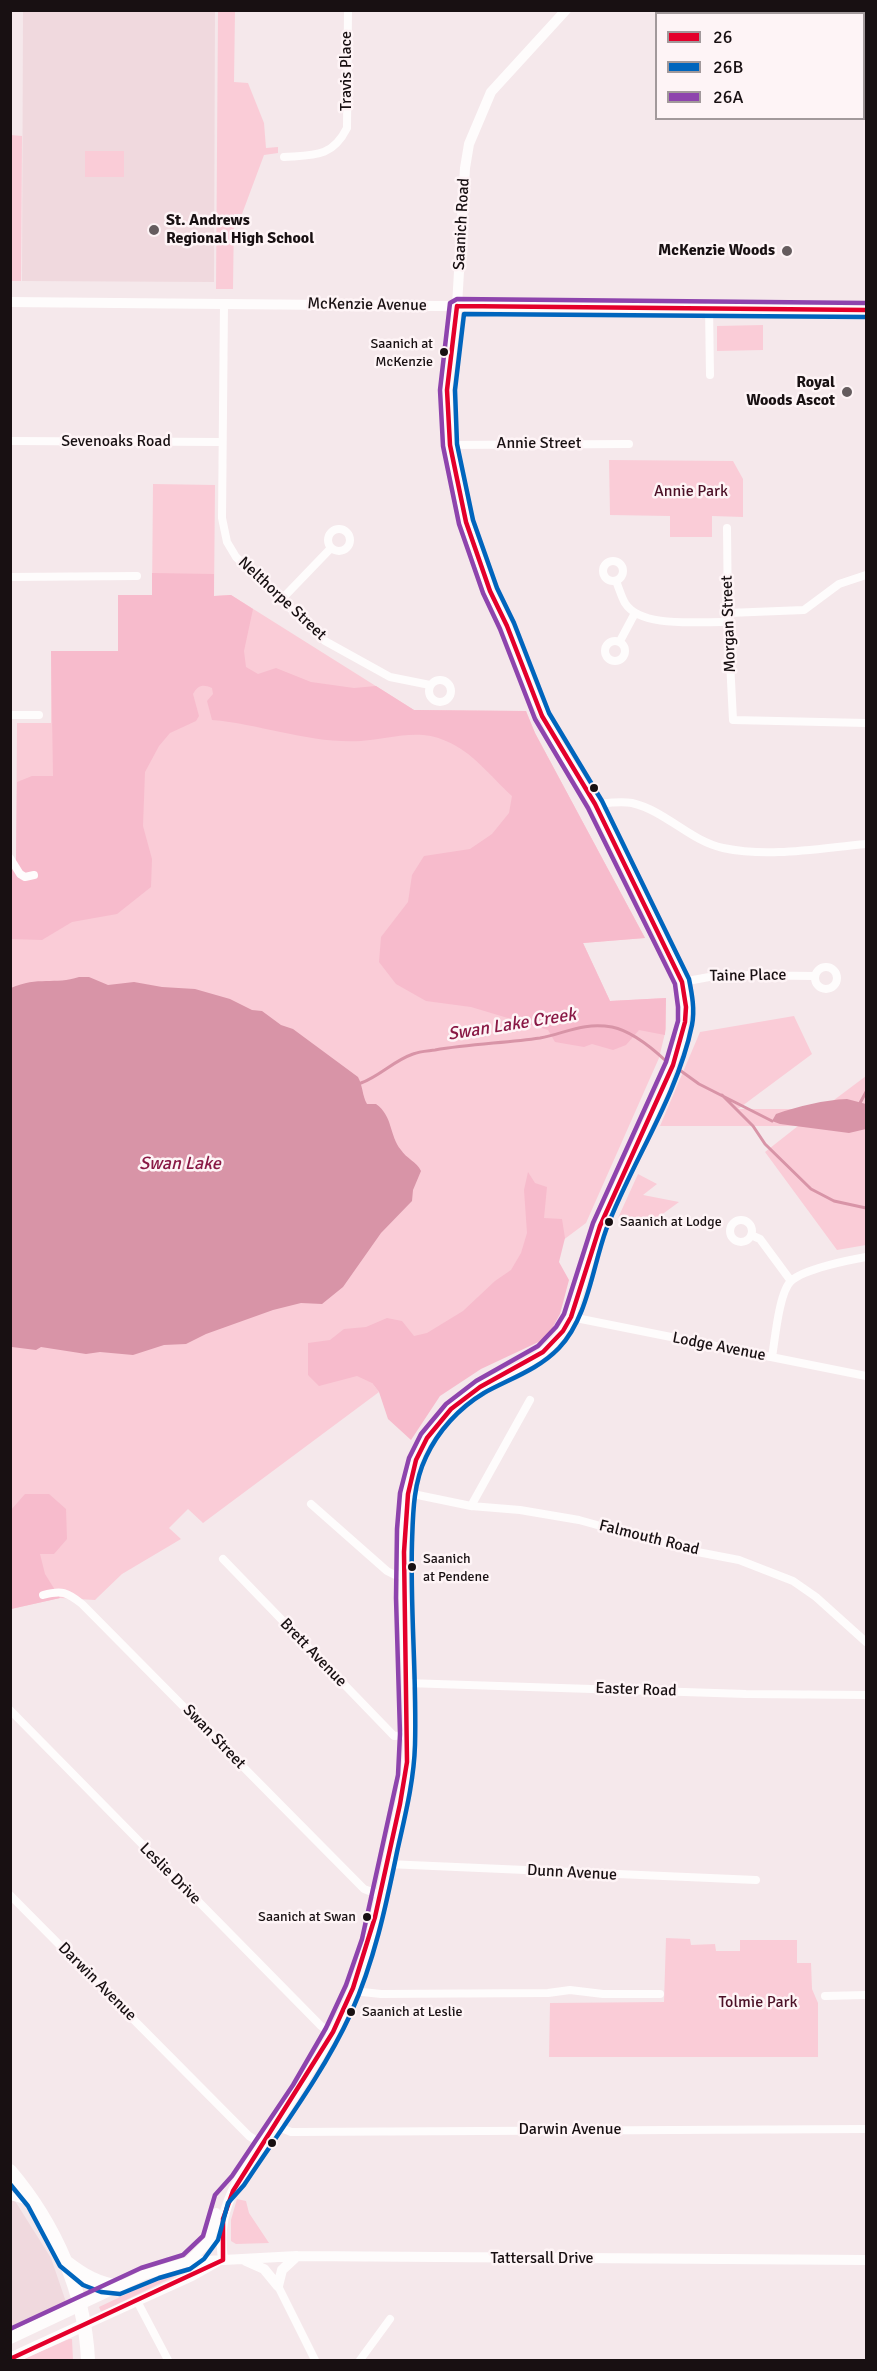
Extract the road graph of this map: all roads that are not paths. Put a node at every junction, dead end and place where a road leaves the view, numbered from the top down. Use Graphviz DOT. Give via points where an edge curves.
graph roads {
  1 [pos="348,10"];
  2 [pos="566,10"];
  3 [pos="284,157"];
  4 [pos="10,302"];
  5 [pos="224,303"];
  6 [pos="457,306"];
  7 [pos="709,307"];
  8 [pos="867,310"];
  9 [pos="710,375"];
  10 [pos="10,441"];
  11 [pos="222,442"];
  12 [pos="629,444"];
  13 [pos="450,445"];
  14 [pos="727,528"];
  15 [pos="331,548"];
  16 [pos="867,575"];
  17 [pos="137,576"];
  18 [pos="10,578"];
  19 [pos="616,581"];
  20 [pos="280,600"];
  21 [pos="635,613"];
  22 [pos="728,618"];
  23 [pos="620,641"];
  24 [pos="430,685"];
  25 [pos="10,715"];
  26 [pos="39,715"];
  27 [pos="867,723"];
  28 [pos="595,804"];
  29 [pos="867,844"];
  30 [pos="10,858"];
  31 [pos="34,876"];
  32 [pos="815,976"];
  33 [pos="682,982"];
  34 [pos="751,1235"];
  35 [pos="867,1257"];
  36 [pos="791,1281"];
  37 [pos="571,1317"];
  38 [pos="772,1357"];
  39 [pos="867,1376"];
  40 [pos="530,1400"];
  41 [pos="408,1493"];
  42 [pos="311,1504"];
  43 [pos="471,1506"];
  44 [pos="223,1559"];
  45 [pos="403,1575"];
  46 [pos="42,1595"];
  47 [pos="866,1640"];
  48 [pos="406,1683"];
  49 [pos="867,1695"];
  50 [pos="10,1710"];
  51 [pos="409,1735"];
  52 [pos="387,1864"];
  53 [pos="756,1880"];
  54 [pos="10,1894"];
  55 [pos="380,1895"];
  56 [pos="353,1991"];
  57 [pos="660,1994"];
  58 [pos="867,1995"];
  59 [pos="825,1996"];
  60 [pos="333,2033"];
  61 [pos="274,2125"];
  62 [pos="867,2129"];
  63 [pos="262,2144"];
  64 [pos="10,2172"];
  65 [pos="238,2181"];
  66 [pos="10,2196"];
  67 [pos="34,2202"];
  68 [pos="297,2256"];
  69 [pos="240,2258"];
  70 [pos="867,2260"];
  71 [pos="65,2261"];
  72 [pos="220,2261"];
  73 [pos="187,2262"];
  74 [pos="278,2286"];
  75 [pos="120,2287"];
  76 [pos="137,2301"];
  77 [pos="80,2305"];
  78 [pos="390,2319"];
  79 [pos="84,2325"];
  80 [pos="10,2337"];
  81 [pos="10,2359"];
  82 [pos="88,2361"];
  83 [pos="168,2361"];
  84 [pos="315,2361"];
  85 [pos="360,2361"];
  1 -- 3 [label="street, Travis Place" via="347,128 338,142 321,154"];
  2 -- 6 [label="main road, Saanich Road" via="491,92 469,144"];
  4 -- 5 [label="main road, McKenzie Avenue"];
  5 -- 6 [label="main road, McKenzie Avenue"];
  5 -- 11 [label="street, Nelthorpe Street"];
  6 -- 7 [label="main road, McKenzie Avenue"];
  6 -- 13 [label="main road, Saanich Road" via="447,390"];
  7 -- 8 [label="main road, McKenzie Avenue"];
  7 -- 9 [label="street"];
  10 -- 11 [label="street, Sevenoaks Road"];
  11 -- 20 [label="street, Nelthorpe Street" via="222,518 227,542 236,557"];
  12 -- 13 [label="street, Annie Street"];
  13 -- 28 [label="main road, Saanich Road" via="466,522 490,591 542,716"];
  14 -- 22 [label="street, Morgan Street"];
  15 -- 20 [label="street"];
  16 -- 22 [label="street" via="839,584 804,610"];
  17 -- 18 [label="street"];
  19 -- 21 [label="street" via="626,604"];
  20 -- 24 [label="street, Nelthorpe Street" via="325,641 374,670"];
  21 -- 22 [label="street" via="660,621"];
  21 -- 23 [label="street"];
  22 -- 27 [label="street, Morgan Street" via="734,720"];
  25 -- 26 [label="street"];
  28 -- 29 [label="street" via="629,802 649,808 706,842 741,851 772,853"];
  28 -- 33 [label="main road, Saanich Road"];
  30 -- 31 [label="street" via="20,874"];
  32 -- 33 [label="street, Taine Place" via="720,975"];
  33 -- 37 [label="main road, Saanich Road" via="685,1022 679,1048 600,1226"];
  34 -- 36 [label="street" via="760,1239"];
  35 -- 36 [label="street" via="840,1262"];
  36 -- 38 [label="street" via="784,1294"];
  37 -- 38 [label="street, Lodge Avenue"];
  37 -- 41 [label="main road, Saanich Road" via="558,1341 541,1355 480,1388 448,1411 417,1459"];
  38 -- 39 [label="street, Lodge Avenue"];
  40 -- 43 [label="street"];
  41 -- 43 [label="street, Falmouth Road"];
  41 -- 45 [label="main road, Saanich Road"];
  42 -- 45 [label="street" via="387,1571"];
  43 -- 47 [label="street, Falmouth Road" via="579,1520 739,1560 793,1581"];
  44 -- 51 [label="street, Brett Avenue" via="394,1736"];
  45 -- 48 [label="main road, Saanich Road"];
  46 -- 55 [label="street, Swan Street" via="58,1591 82,1604 364,1889"];
  48 -- 49 [label="street, Easter Road"];
  48 -- 51 [label="main road, Saanich Road"];
  50 -- 60 [label="street, Leslie Drive" via="312,2018"];
  51 -- 52 [label="main road, Saanich Road"];
  52 -- 53 [label="street, Dunn Avenue"];
  52 -- 55 [label="main road, Saanich Road"];
  54 -- 63 [label="street, Darwin Avenue" via="249,2136"];
  55 -- 56 [label="main road, Saanich Road"];
  56 -- 57 [label="street" via="388,1994 570,1990"];
  56 -- 60 [label="main road, Saanich Road"];
  58 -- 59 [label="street"];
  60 -- 61 [label="main road, Saanich Road"];
  61 -- 62 [label="street, Darwin Avenue" via="291,2132"];
  61 -- 63 [label="main road, Saanich Road"];
  63 -- 65 [label="main road, Saanich Road"];
  64 -- 67 [label="highway"];
  65 -- 72 [label="main road, Saanich Road" via="221,2225"];
  65 -- 73 [label="main road" via="220,2199 210,2240"];
  66 -- 67 [label="street"];
  67 -- 71 [label="highway"];
  68 -- 69 [label="main road, Tattersall Drive"];
  68 -- 70 [label="main road, Tattersall Drive"];
  68 -- 74 [label="main road" via="281,2272"];
  69 -- 72 [label="main road, Tattersall Drive"];
  69 -- 74 [label="main road" via="264,2269"];
  71 -- 75 [label="highway" via="86,2278"];
  71 -- 77 [label="highway"];
  72 -- 73 [label="main road"];
  72 -- 76 [label="main road"];
  73 -- 75 [label="main road"];
  74 -- 84 [label="street"];
  75 -- 77 [label="main road"];
  76 -- 79 [label="main road"];
  76 -- 83 [label="street"];
  77 -- 79 [label="highway"];
  77 -- 80 [label="main road"];
  78 -- 85 [label="street"];
  79 -- 81 [label="main road"];
  79 -- 82 [label="highway"];
}
